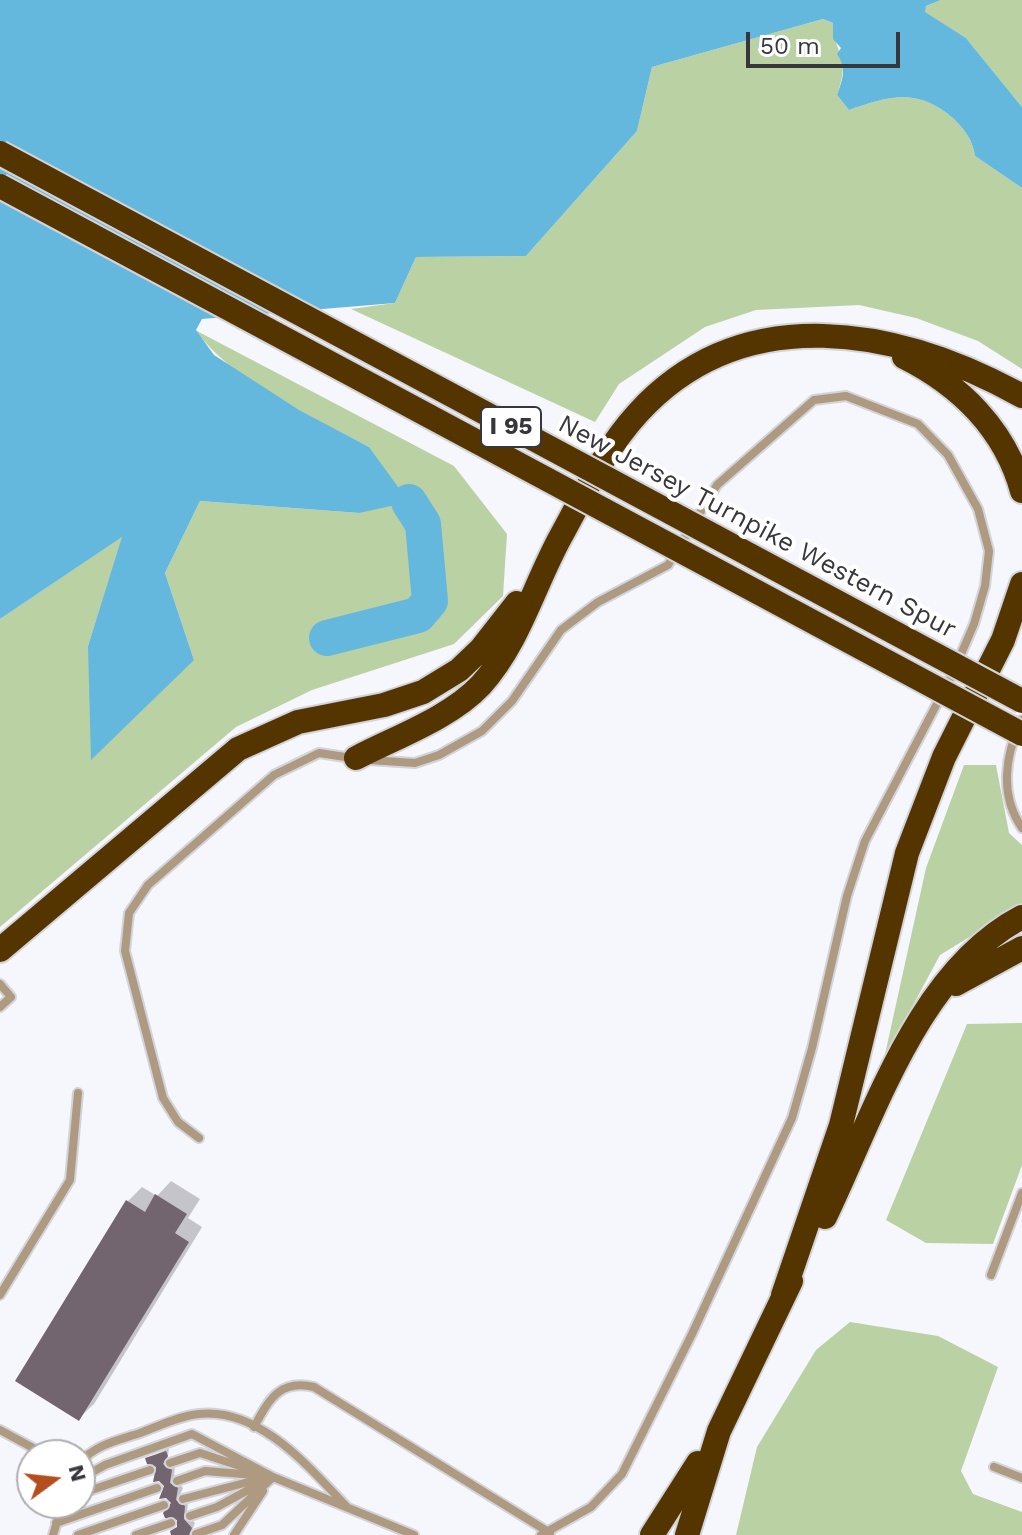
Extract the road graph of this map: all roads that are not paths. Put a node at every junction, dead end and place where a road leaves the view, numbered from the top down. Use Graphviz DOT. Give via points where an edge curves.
graph roads {
  1 [pos="0,153"];
  2 [pos="0,186"];
  3 [pos="877,343"];
  4 [pos="1022,396"];
  5 [pos="1022,491"];
  6 [pos="559,541"];
  7 [pos="1022,584"];
  8 [pos="1022,701"];
  9 [pos="1022,720"];
  10 [pos="1022,734"];
  11 [pos="356,758"];
  12 [pos="1022,828"];
  13 [pos="1022,917"];
  14 [pos="1022,948"];
  15 [pos="0,950"];
  16 [pos="0,984"];
  17 [pos="932,1003"];
  18 [pos="0,1007"];
  19 [pos="78,1093"];
  20 [pos="199,1138"];
  21 [pos="1022,1193"];
  22 [pos="991,1275"];
  23 [pos="0,1295"];
  24 [pos="783,1295"];
  25 [pos="254,1427"];
  26 [pos="719,1431"];
  27 [pos="96,1451"];
  28 [pos="170,1463"];
  29 [pos="994,1467"];
  30 [pos="96,1470"];
  31 [pos="150,1470"];
  32 [pos="273,1477"];
  33 [pos="1022,1478"];
  34 [pos="177,1481"];
  35 [pos="157,1488"];
  36 [pos="96,1489"];
  37 [pos="183,1499"];
  38 [pos="164,1505"];
  39 [pos="351,1511"];
  40 [pos="190,1516"];
  41 [pos="57,1519"];
  42 [pos="56,1523"];
  43 [pos="171,1523"];
  44 [pos="400,1532"];
  45 [pos="653,1532"];
  46 [pos="196,1534"];
  47 [pos="546,1534"];
  48 [pos="53,1535"];
  49 [pos="78,1535"];
  50 [pos="136,1535"];
  51 [pos="234,1535"];
  52 [pos="414,1535"];
  53 [pos="687,1535"];
  1 -- 8 [label="highway, New Jersey Turnpike Western Spur / I 95, bridge"];
  2 -- 10 [label="highway, I 95, bridge"];
  3 -- 4 [label="highway" via="947,360"];
  3 -- 5 [label="highway" via="937,376 968,401 1004,447"];
  3 -- 6 [label="highway" via="836,335 779,338 724,353 687,372 623,431"];
  6 -- 11 [label="highway" via="509,645 481,684 440,716"];
  6 -- 15 [label="highway" via="503,623 459,670 409,698 298,722 238,749"];
  7 -- 24 [label="highway" via="1003,640 944,757 907,853 841,1125"];
  9 -- 12 [label="lane" via="1007,764 1012,809"];
  11 -- 20 [label="lane" via="319,753 274,775 148,885 129,913 125,951 163,1098 178,1122"];
  11 -- 47 [label="lane" via="415,763 482,731 512,701 561,630 598,602 668,565 717,485 814,400 846,396 918,424 948,455 978,509 989,551 974,624 865,841 792,1118 622,1474 591,1507"];
  13 -- 17 [label="highway" via="971,955"];
  14 -- 17 [label="highway" via="982,967"];
  16 -- 18 [label="lane" via="11,997"];
  17 -- 24 [label="highway"];
  19 -- 23 [label="lane" via="70,1180"];
  21 -- 22 [label="lane"];
  24 -- 26 [label="highway"];
  25 -- 27 [label="lane" via="222,1414 189,1416"];
  25 -- 39 [label="lane" via="297,1455"];
  25 -- 47 [label="lane" via="275,1393 294,1384 314,1387"];
  26 -- 45 [label="highway"];
  26 -- 53 [label="highway"];
  28 -- 32 [label="lane" via="200,1453"];
  29 -- 33 [label="lane"];
  30 -- 32 [label="lane" via="192,1434"];
  31 -- 36 [label="lane"];
  32 -- 34 [label="lane" via="205,1471"];
  32 -- 37 [label="lane"];
  32 -- 39 [label="lane"];
  32 -- 40 [label="lane"];
  32 -- 46 [label="lane" via="222,1525"];
  32 -- 51 [label="lane"];
  35 -- 42 [label="lane"];
  38 -- 49 [label="lane"];
  39 -- 44 [label="lane"];
  41 -- 42 [label="lane"];
  42 -- 48 [label="lane"];
  43 -- 50 [label="lane"];
  44 -- 52 [label="lane"];
}
